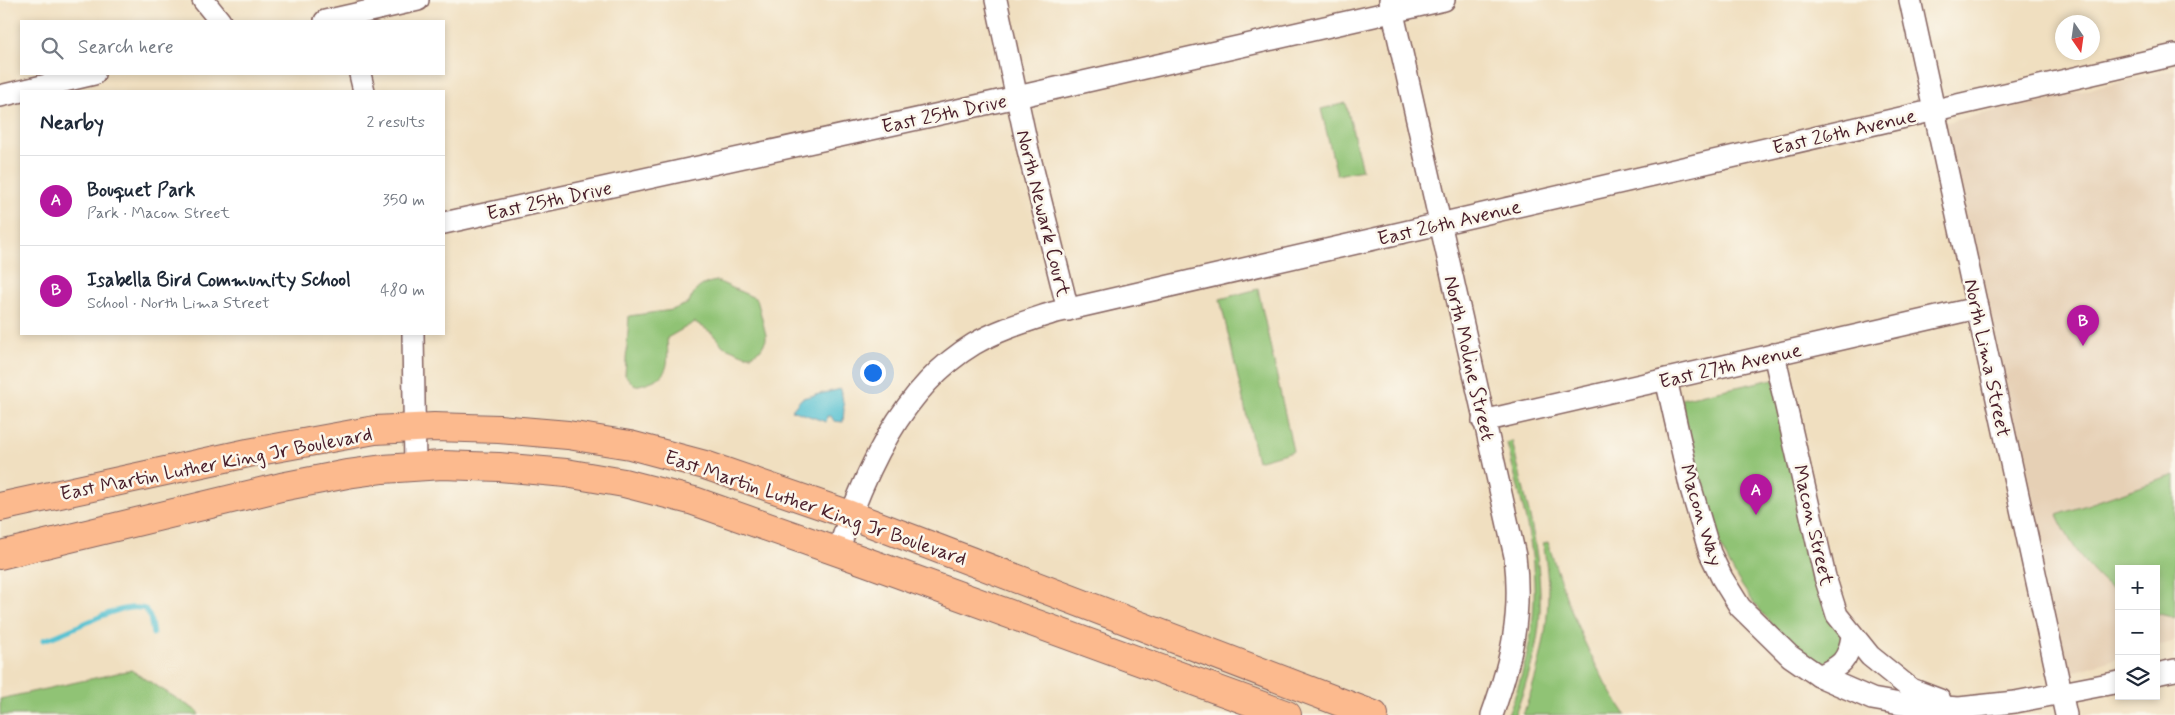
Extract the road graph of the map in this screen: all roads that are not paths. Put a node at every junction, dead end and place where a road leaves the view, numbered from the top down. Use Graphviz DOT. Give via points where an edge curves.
graph roads {
  1 [pos="203,0"];
  2 [pos="418,0"];
  3 [pos="996,0"];
  4 [pos="1444,0"];
  5 [pos="1910,0"];
  6 [pos="1391,6"];
  7 [pos="346,13"];
  8 [pos="219,20"];
  9 [pos="328,20"];
  10 [pos="2175,55"];
  11 [pos="90,75"];
  12 [pos="360,75"];
  13 [pos="26,90"];
  14 [pos="364,90"];
  15 [pos="20,91"];
  16 [pos="0,96"];
  17 [pos="1017,97"];
  18 [pos="1934,111"];
  19 [pos="445,223"];
  20 [pos="1440,224"];
  21 [pos="1977,308"];
  22 [pos="1068,310"];
  23 [pos="412,335"];
  24 [pos="1774,354"];
  25 [pos="1666,379"];
  26 [pos="1484,421"];
  27 [pos="414,428"];
  28 [pos="415,466"];
  29 [pos="7,503"];
  30 [pos="850,515"];
  31 [pos="838,551"];
  32 [pos="0,555"];
  33 [pos="1852,637"];
  34 [pos="2175,670"];
  35 [pos="2160,673"];
  36 [pos="1819,676"];
  37 [pos="2115,683"];
  38 [pos="2062,693"];
  39 [pos="1959,708"];
  40 [pos="1288,715"];
  41 [pos="1374,715"];
  42 [pos="1492,715"];
  43 [pos="2066,715"];
  1 -- 8 [label="street"];
  2 -- 7 [label="street"];
  3 -- 17 [label="street, North Newark Court"];
  4 -- 6 [label="street, East 25th Drive"];
  5 -- 18 [label="street, North Lima Street"];
  6 -- 17 [label="street, East 25th Drive"];
  6 -- 20 [label="street, North Moline Street"];
  7 -- 9 [label="street"];
  10 -- 18 [label="street, East 26th Avenue"];
  11 -- 13 [label="street"];
  12 -- 14 [label="street"];
  15 -- 16 [label="street"];
  17 -- 19 [label="street, East 25th Drive"];
  17 -- 22 [label="street, North Newark Court"];
  18 -- 20 [label="street, East 26th Avenue"];
  18 -- 21 [label="street, North Lima Street"];
  20 -- 22 [label="street, East 26th Avenue"];
  20 -- 26 [label="street, North Moline Street"];
  21 -- 24 [label="street, East 27th Avenue"];
  21 -- 38 [label="street, North Lima Street"];
  22 -- 30 [label="street, East 26th Avenue" via="994,334 974,344 940,372 890,431"];
  23 -- 27 [label="street"];
  24 -- 25 [label="street, East 27th Avenue"];
  24 -- 33 [label="street, Macon Street" via="1825,577 1837,615"];
  25 -- 26 [label="street, East 27th Avenue"];
  25 -- 36 [label="street, Macon Way" via="1690,485 1710,553 1722,578 1740,606 1790,656"];
  26 -- 42 [label="street, North Moline Street" via="1515,556 1519,602 1510,659"];
  27 -- 28 [label="street"];
  27 -- 29 [label="main road, East Martin Luther King Jr Boulevard" via="375,430 303,442"];
  27 -- 30 [label="main road, East Martin Luther King Jr Boulevard" via="499,429 630,445 705,465"];
  28 -- 31 [label="main road, East Martin Luther King Jr Boulevard" via="500,467 624,482 694,501"];
  28 -- 32 [label="main road, East Martin Luther King Jr Boulevard" via="316,479"];
  30 -- 31 [label="street, East 26th Avenue"];
  30 -- 41 [label="main road, East Martin Luther King Jr Boulevard"];
  31 -- 40 [label="main road, East Martin Luther King Jr Boulevard"];
  33 -- 36 [label="street" via="1844,661"];
  33 -- 39 [label="street, Macon Way" via="1911,689"];
  34 -- 35 [label="street"];
  36 -- 39 [label="street, Macon Way" via="1872,699"];
  37 -- 38 [label="street, Macon Way"];
  38 -- 39 [label="street, Macon Way"];
  38 -- 43 [label="street, North Lima Street"];
}
